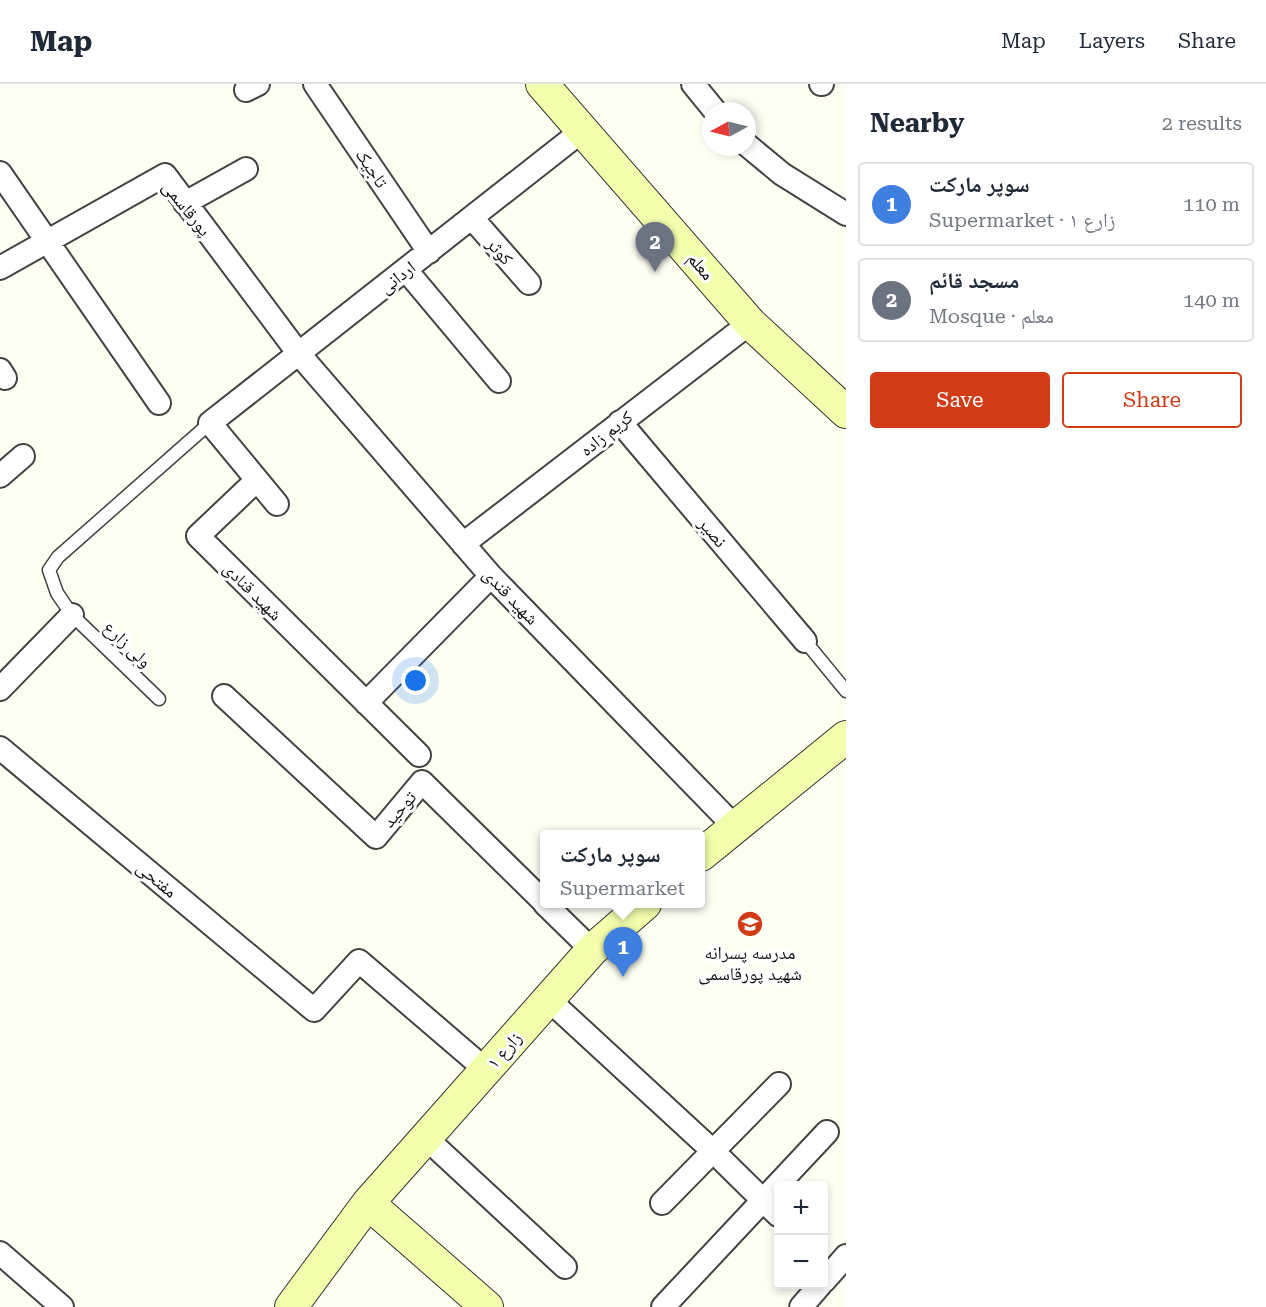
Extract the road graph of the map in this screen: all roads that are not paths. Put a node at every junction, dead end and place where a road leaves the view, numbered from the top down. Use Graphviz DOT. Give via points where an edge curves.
graph roads {
  1 [pos="315,84"];
  2 [pos="542,84"];
  3 [pos="693,84"];
  4 [pos="708,102"];
  5 [pos="583,130"];
  6 [pos="756,152"];
  7 [pos="246,169"];
  8 [pos="0,173"];
  9 [pos="186,203"];
  10 [pos="846,214"];
  11 [pos="471,218"];
  12 [pos="46,242"];
  13 [pos="429,252"];
  14 [pos="0,268"];
  15 [pos="406,270"];
  16 [pos="529,283"];
  17 [pos="750,323"];
  18 [pos="299,354"];
  19 [pos="500,381"];
  20 [pos="159,403"];
  21 [pos="846,412"];
  22 [pos="620,422"];
  23 [pos="210,423"];
  24 [pos="23,456"];
  25 [pos="0,476"];
  26 [pos="257,480"];
  27 [pos="277,504"];
  28 [pos="463,543"];
  29 [pos="491,576"];
  30 [pos="72,615"];
  31 [pos="805,641"];
  32 [pos="0,689"];
  33 [pos="846,691"];
  34 [pos="224,696"];
  35 [pos="159,699"];
  36 [pos="366,703"];
  37 [pos="846,737"];
  38 [pos="0,748"];
  39 [pos="419,755"];
  40 [pos="734,826"];
  41 [pos="705,851"];
  42 [pos="540,898"];
  43 [pos="550,908"];
  44 [pos="639,908"];
  45 [pos="592,950"];
  46 [pos="548,999"];
  47 [pos="486,1070"];
  48 [pos="779,1084"];
  49 [pos="826,1132"];
  50 [pos="426,1138"];
  51 [pos="714,1152"];
  52 [pos="368,1203"];
  53 [pos="662,1203"];
  54 [pos="771,1208"];
  55 [pos="0,1253"];
  56 [pos="565,1267"];
  57 [pos="830,1270"];
  58 [pos="62,1307"];
  59 [pos="291,1307"];
  60 [pos="487,1307"];
  61 [pos="663,1307"];
  62 [pos="801,1307"];
  1 -- 13 [label="street, تاجیک"];
  2 -- 5 [label="street, معلم"];
  3 -- 4 [label="street"];
  5 -- 11 [label="street, اردانی"];
  5 -- 17 [label="street, معلم"];
  6 -- 10 [label="street" via="782,174"];
  7 -- 9 [label="street"];
  8 -- 12 [label="street"];
  9 -- 12 [label="street, پورقاسمی" via="165,175"];
  9 -- 18 [label="street, پورقاسمی"];
  11 -- 13 [label="street, اردانی"];
  11 -- 16 [label="street, کوثر"];
  12 -- 14 [label="street"];
  12 -- 20 [label="street"];
  13 -- 15 [label="street, اردانی"];
  15 -- 18 [label="street, اردانی"];
  15 -- 19 [label="street"];
  17 -- 21 [label="street, معلم"];
  17 -- 22 [label="street, کریم زاده"];
  18 -- 23 [label="street, اردانی"];
  18 -- 28 [label="street, شهید قندی"];
  22 -- 28 [label="street, کریم زاده"];
  22 -- 31 [label="street, نصیر"];
  23 -- 26 [label="street"];
  23 -- 30 [label="lane, ولی زارع" via="58,557 49,570 57,593"];
  24 -- 25 [label="street"];
  26 -- 27 [label="street"];
  26 -- 36 [label="street, شهید قنادی" via="198,536"];
  28 -- 29 [label="street, شهید قندی"];
  29 -- 36 [label="street"];
  29 -- 40 [label="street, شهید قندی"];
  30 -- 32 [label="street"];
  30 -- 35 [label="lane, ولی زارع"];
  31 -- 33 [label="lane"];
  34 -- 42 [label="street, توحید" via="376,837 422,782"];
  36 -- 39 [label="street, شهید قنادی"];
  37 -- 40 [label="street"];
  38 -- 47 [label="street, مفتحی" via="315,1010 359,961"];
  40 -- 41 [label="street"];
  43 -- 45 [label="street, توحید"];
  44 -- 45 [label="street, زارع ۱"];
  45 -- 46 [label="street, زارع ۱"];
  46 -- 47 [label="street, زارع ۱"];
  46 -- 51 [label="street"];
  47 -- 50 [label="street, زارع ۱"];
  48 -- 51 [label="street"];
  49 -- 54 [label="street"];
  50 -- 52 [label="street, زارع ۱"];
  50 -- 56 [label="street"];
  51 -- 53 [label="street"];
  51 -- 54 [label="street"];
  52 -- 59 [label="street, زارع ۱"];
  52 -- 60 [label="street"];
  54 -- 61 [label="street"];
  55 -- 58 [label="street"];
  57 -- 62 [label="street"];
}
